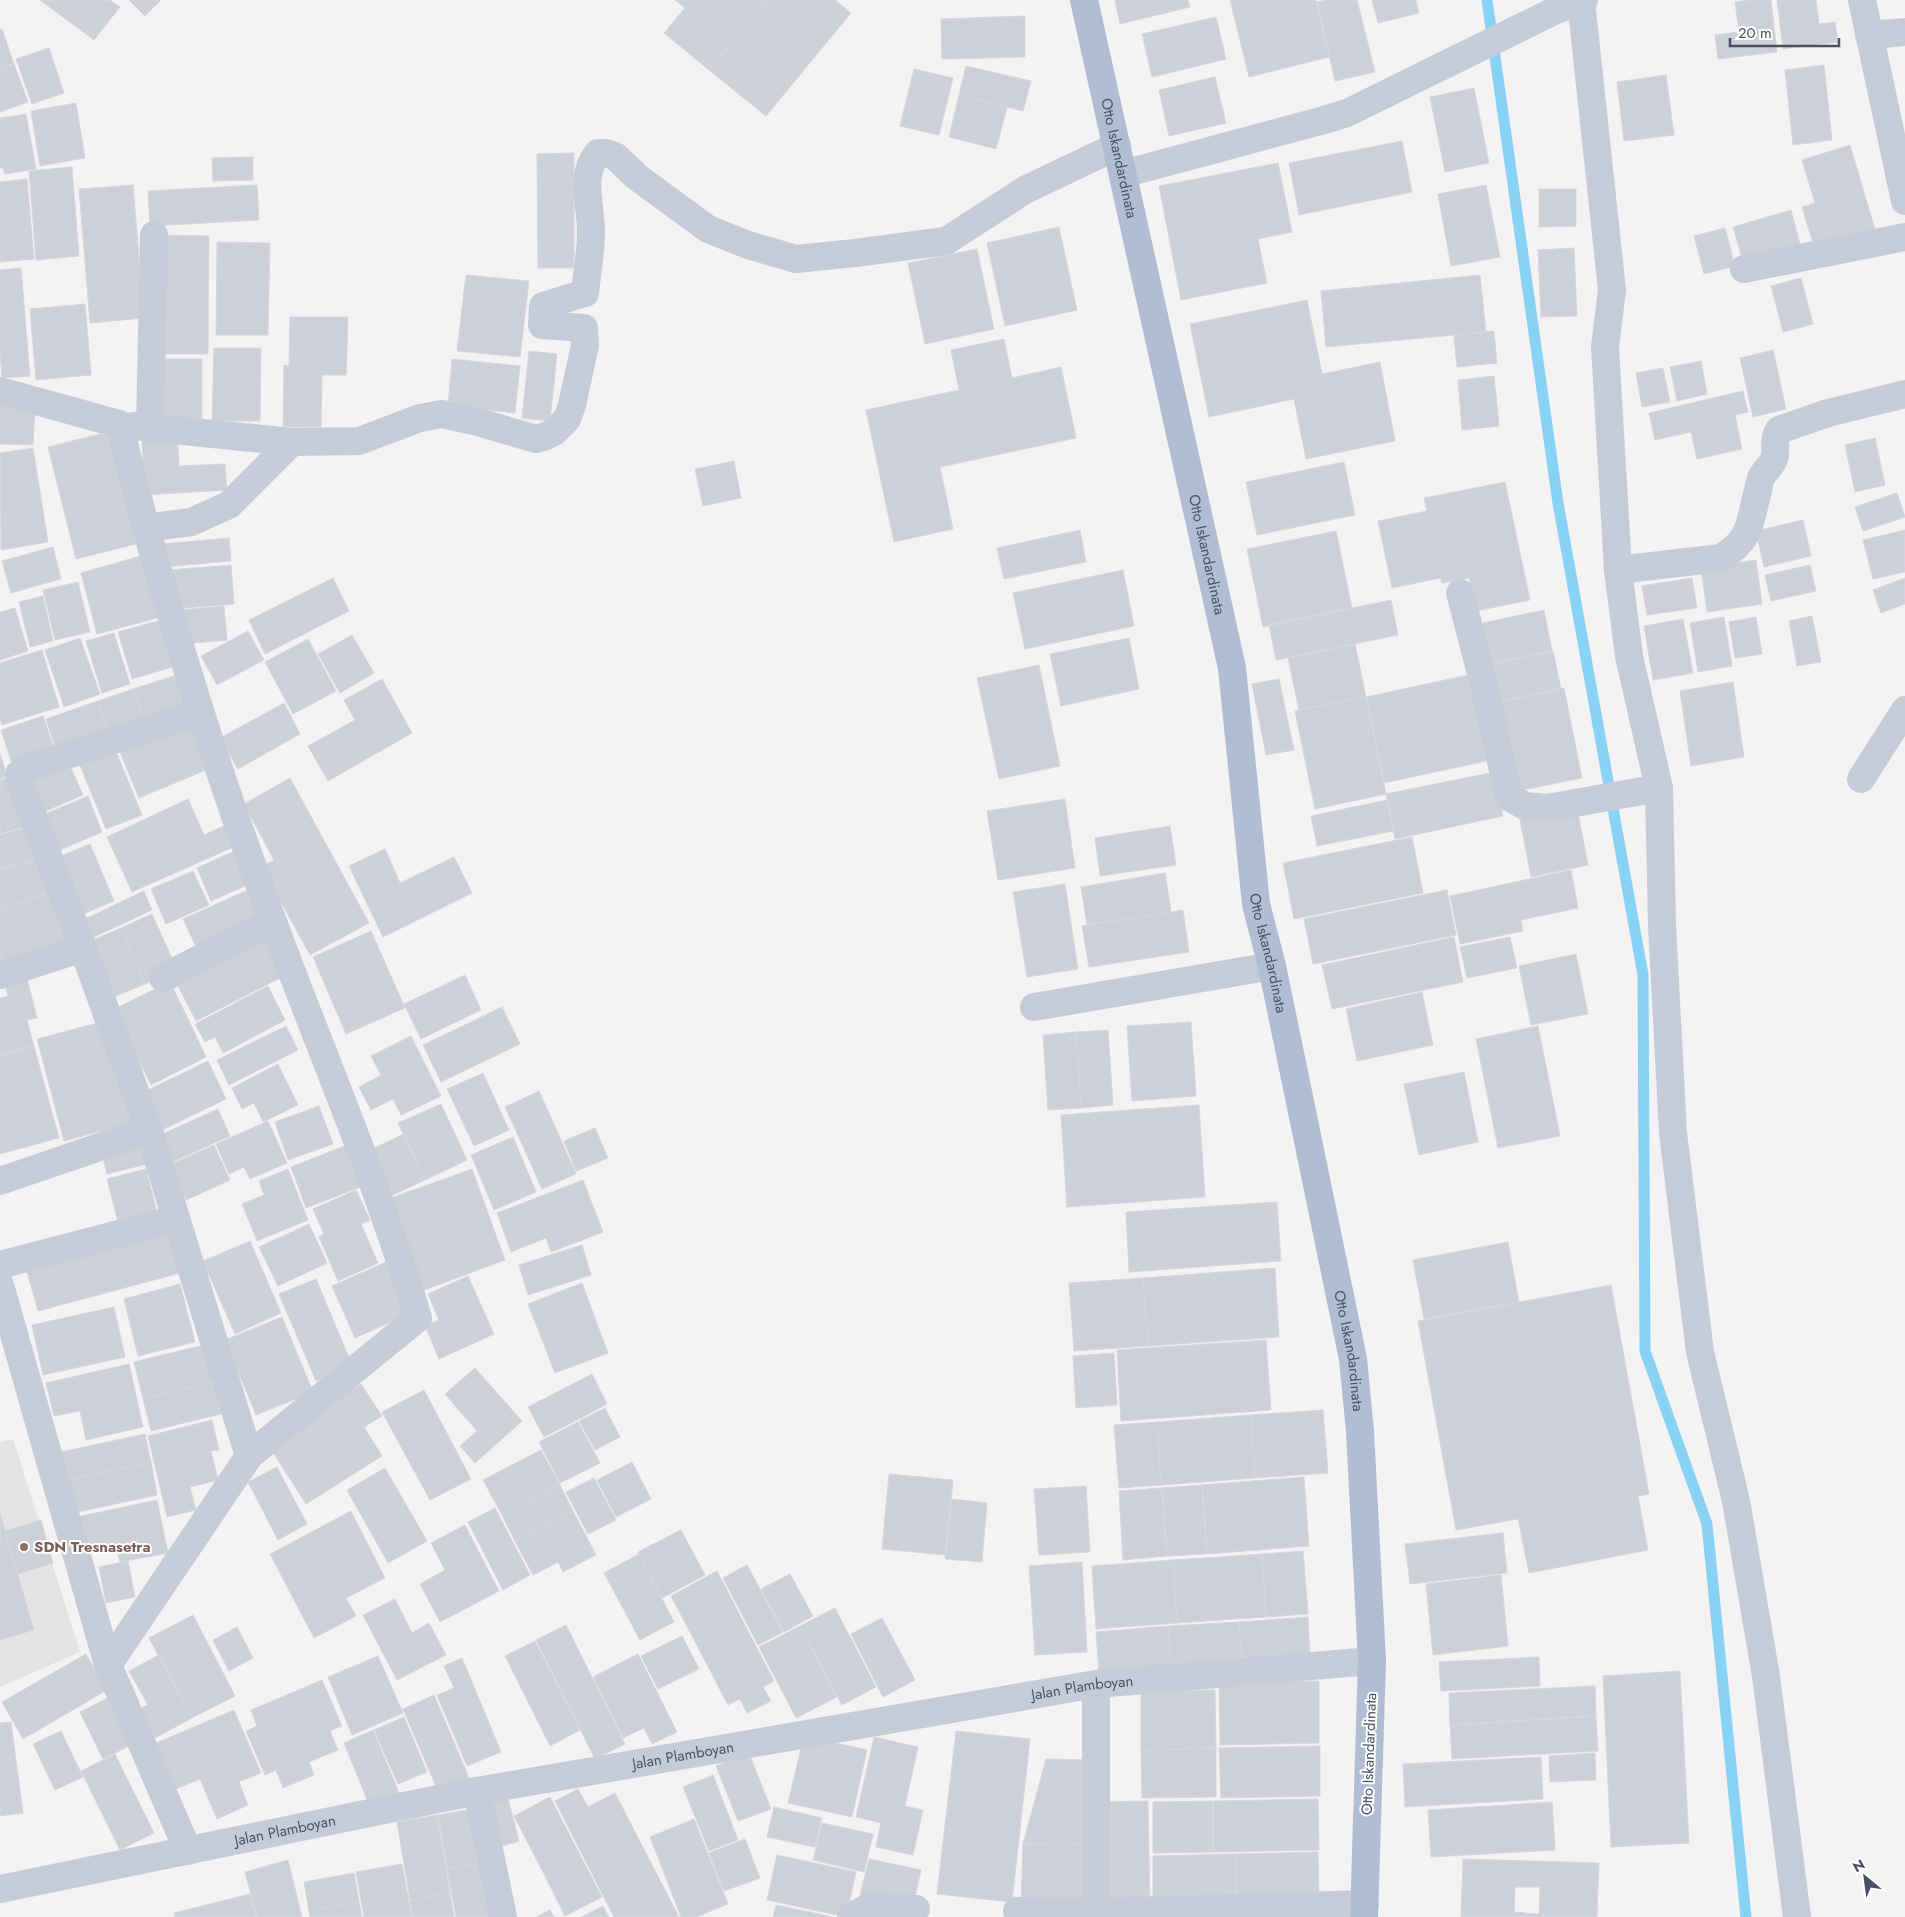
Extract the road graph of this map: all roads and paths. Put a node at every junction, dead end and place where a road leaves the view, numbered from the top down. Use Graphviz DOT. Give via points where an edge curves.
graph roads {
  1 [pos="1084,0"];
  2 [pos="1583,0"];
  3 [pos="1862,0"];
  4 [pos="1905,32"];
  5 [pos="1870,35"];
  6 [pos="1117,146"];
  7 [pos="1123,174"];
  8 [pos="1904,187"];
  9 [pos="154,235"];
  10 [pos="1905,237"];
  11 [pos="1744,269"];
  12 [pos="0,391"];
  13 [pos="1905,394"];
  14 [pos="119,424"];
  15 [pos="150,429"];
  16 [pos="292,442"];
  17 [pos="145,528"];
  18 [pos="1618,570"];
  19 [pos="1460,593"];
  20 [pos="1905,710"];
  21 [pos="200,712"];
  22 [pos="1861,778"];
  23 [pos="1659,788"];
  24 [pos="272,921"];
  25 [pos="83,948"];
  26 [pos="1272,966"];
  27 [pos="0,975"];
  28 [pos="164,978"];
  29 [pos="1034,1007"];
  30 [pos="149,1130"];
  31 [pos="0,1181"];
  32 [pos="176,1219"];
  33 [pos="0,1265"];
  34 [pos="0,1285"];
  35 [pos="249,1456"];
  36 [pos="1372,1661"];
  37 [pos="108,1665"];
  38 [pos="1096,1684"];
  39 [pos="477,1791"];
  40 [pos="188,1851"];
  41 [pos="0,1889"];
  42 [pos="916,1909"];
  43 [pos="1364,1910"];
  44 [pos="1017,1911"];
  45 [pos="1096,1914"];
  46 [pos="503,1917"];
  47 [pos="851,1917"];
  48 [pos="1797,1917"];
  1 -- 6 [label="main road, Otto Iskandardinata"];
  2 -- 7 [label="street" via="1331,118"];
  2 -- 18 [label="street" via="1612,290 1605,347"];
  3 -- 5 [label="street"];
  4 -- 5 [label="street"];
  5 -- 8 [label="street"];
  6 -- 7 [label="main road, Otto Iskandardinata"];
  6 -- 16 [label="street" via="1025,190 946,241 796,259 708,229 637,177 615,156 598,153 591,161 587,196 591,231 585,293 543,306 542,325 584,328 585,345 572,405 567,419 554,432 536,439 442,414 420,418 359,440"];
  7 -- 26 [label="main road, Otto Iskandardinata" via="1232,668 1256,904"];
  9 -- 15 [label="street"];
  10 -- 11 [label="street"];
  12 -- 14 [label="street"];
  13 -- 18 [label="street" via="1828,413 1779,430 1775,456 1762,476 1750,529 1744,539 1720,558"];
  14 -- 15 [label="street"];
  14 -- 17 [label="street"];
  15 -- 16 [label="street"];
  16 -- 17 [label="street" via="229,505 191,522"];
  17 -- 21 [label="street"];
  18 -- 23 [label="street" via="1629,656"];
  19 -- 23 [label="street" via="1509,797 1525,806 1548,808"];
  20 -- 22 [label="street"];
  21 -- 24 [label="street"];
  21 -- 25 [label="street" via="24,769 19,774"];
  23 -- 48 [label="street" via="1662,925 1673,1133 1696,1323 1736,1501 1766,1676"];
  24 -- 28 [label="street"];
  24 -- 35 [label="street" via="356,1138 418,1318"];
  25 -- 27 [label="street"];
  25 -- 30 [label="street"];
  26 -- 29 [label="street"];
  26 -- 36 [label="main road, Otto Iskandardinata" via="1353,1359"];
  30 -- 31 [label="street"];
  30 -- 32 [label="street"];
  32 -- 33 [label="street"];
  32 -- 35 [label="street"];
  34 -- 37 [label="street"];
  35 -- 37 [label="street"];
  36 -- 38 [label="street, Jalan Plamboyan"];
  36 -- 43 [label="main road, Otto Iskandardinata"];
  37 -- 40 [label="street"];
  38 -- 39 [label="street, Jalan Plamboyan"];
  38 -- 45 [label="street"];
  39 -- 40 [label="street, Jalan Plamboyan"];
  39 -- 46 [label="street"];
  40 -- 41 [label="street, Jalan Plamboyan"];
  42 -- 47 [label="street" via="869,1908"];
  43 -- 45 [label="street"];
  44 -- 45 [label="street"];
}
